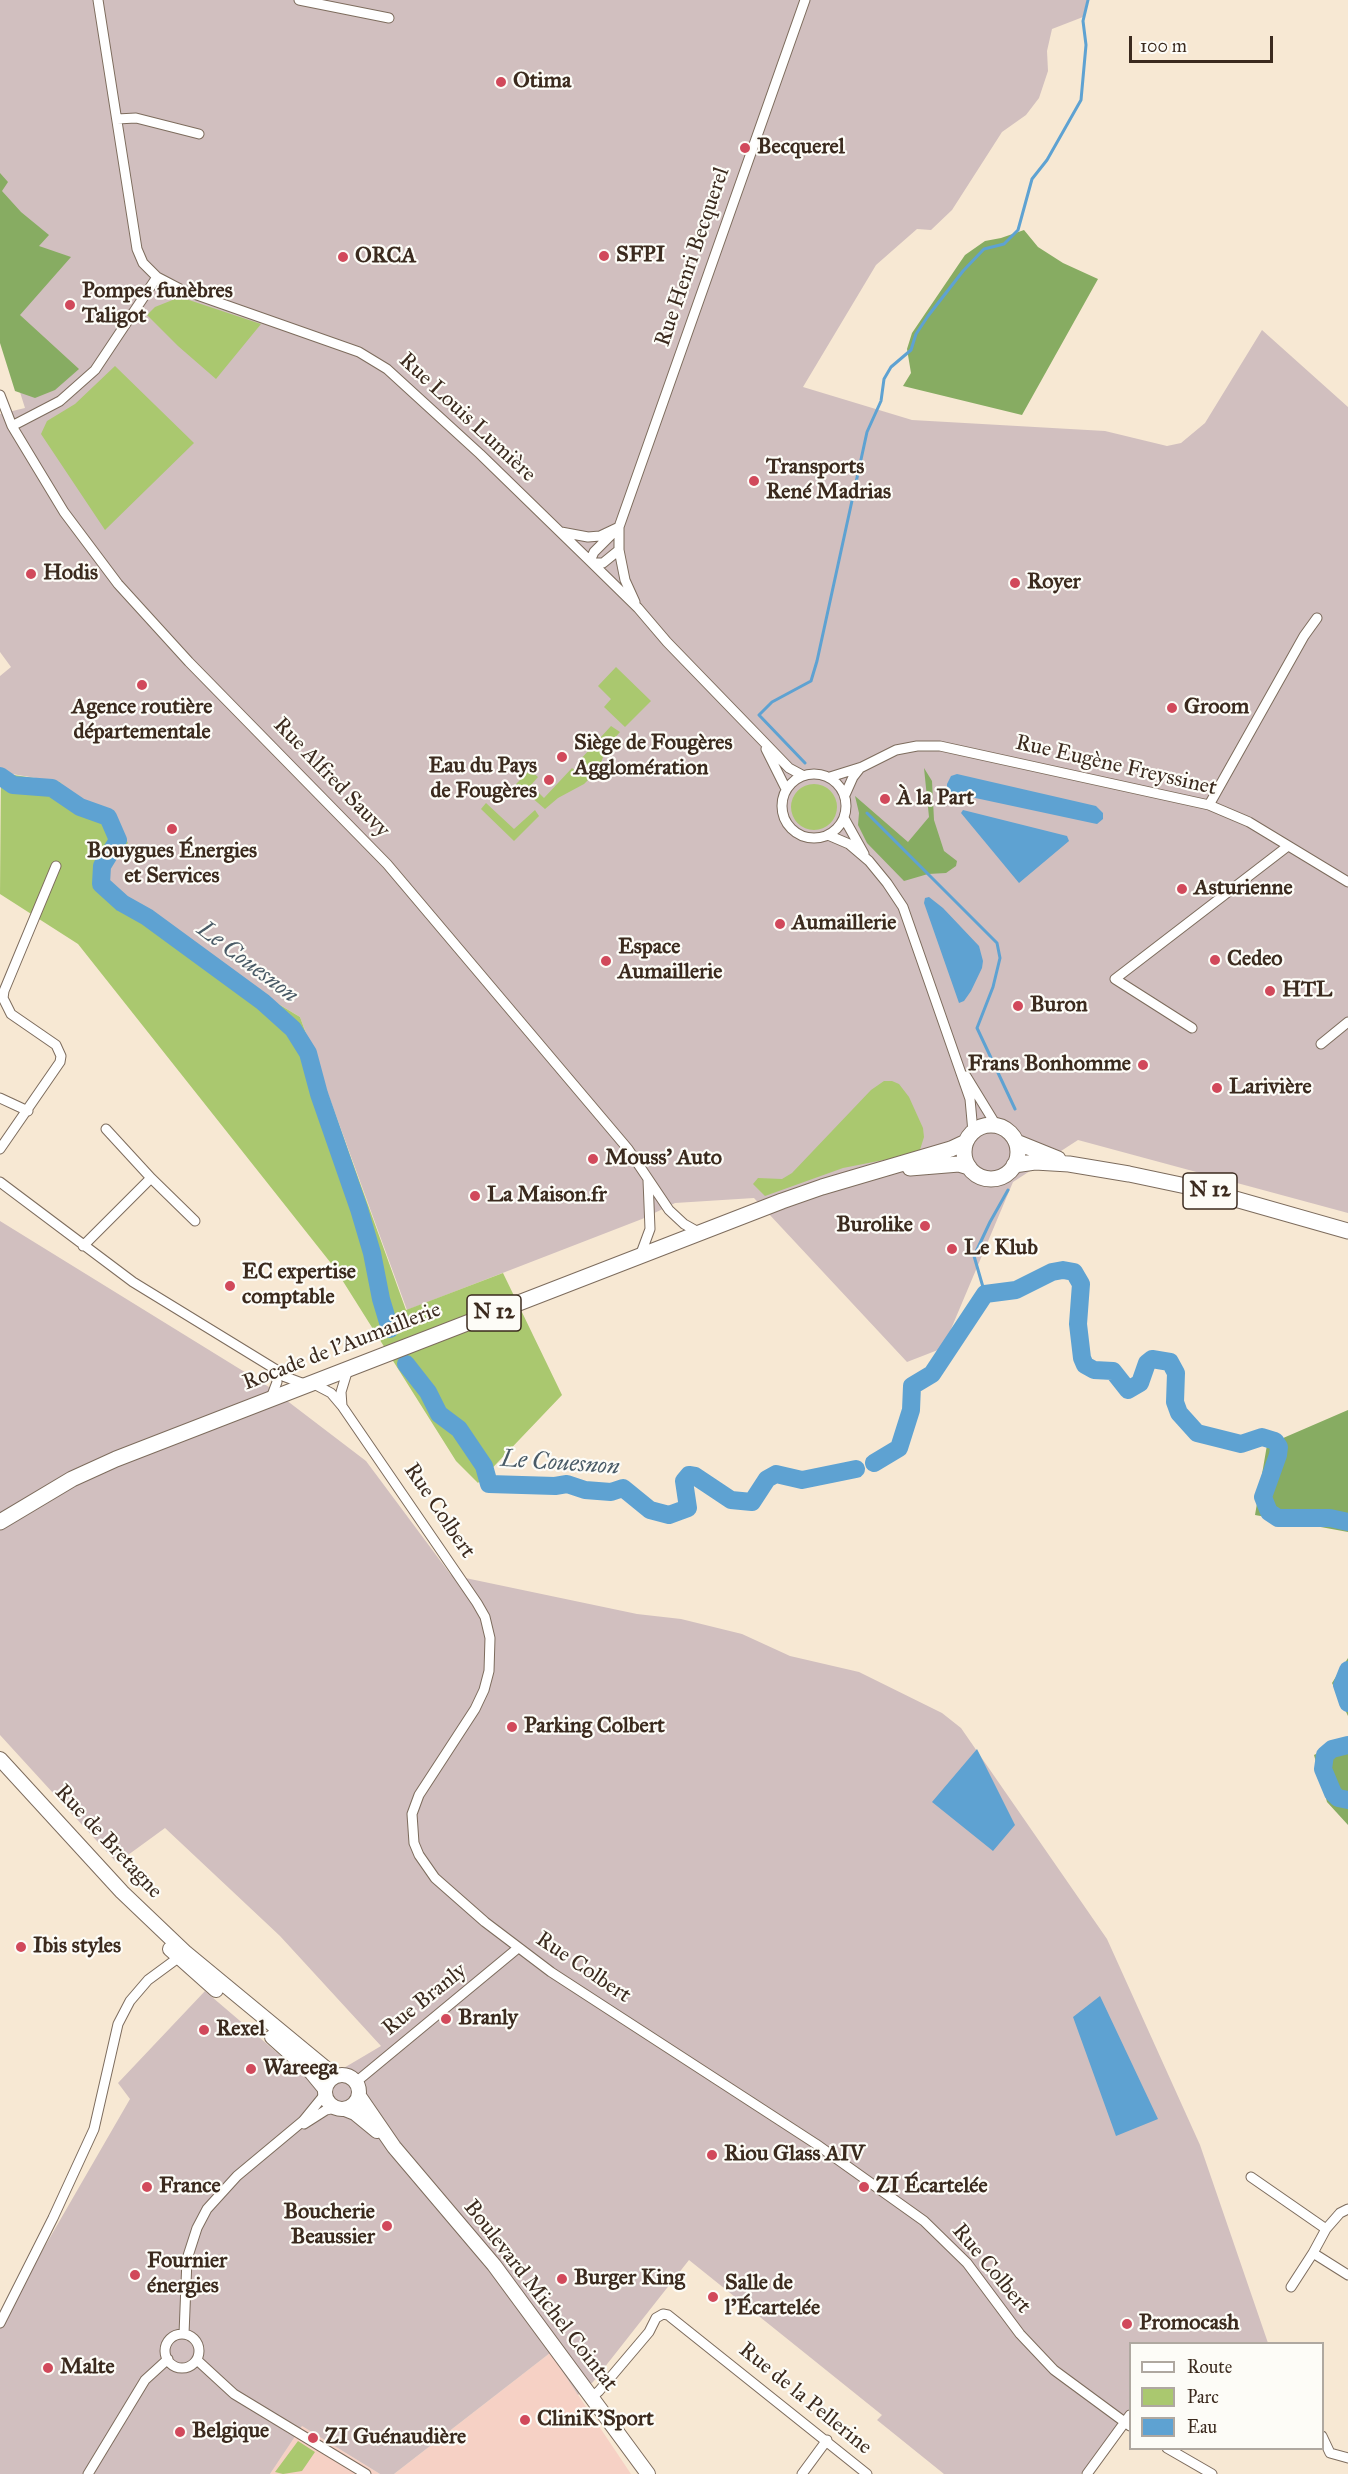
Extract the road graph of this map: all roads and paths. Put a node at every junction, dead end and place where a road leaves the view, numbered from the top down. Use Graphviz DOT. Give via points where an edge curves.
graph roads {
  1 [pos="98,0"];
  2 [pos="299,0"];
  3 [pos="805,0"];
  4 [pos="389,18"];
  5 [pos="117,119"];
  6 [pos="199,134"];
  7 [pos="157,277"];
  8 [pos="0,395"];
  9 [pos="0,423"];
  10 [pos="12,424"];
  11 [pos="619,527"];
  12 [pos="559,531"];
  13 [pos="619,550"];
  14 [pos="591,562"];
  15 [pos="638,608"];
  16 [pos="1317,618"];
  17 [pos="760,739"];
  18 [pos="862,766"];
  19 [pos="802,776"];
  20 [pos="830,777"];
  21 [pos="786,789"];
  22 [pos="845,795"];
  23 [pos="1209,805"];
  24 [pos="844,818"];
  25 [pos="828,835"];
  26 [pos="1288,846"];
  27 [pos="868,861"];
  28 [pos="56,866"];
  29 [pos="1348,882"];
  30 [pos="1348,1022"];
  31 [pos="1192,1028"];
  32 [pos="1321,1044"];
  33 [pos="958,1064"];
  34 [pos="0,1098"];
  35 [pos="28,1111"];
  36 [pos="996,1125"];
  37 [pos="106,1129"];
  38 [pos="970,1137"];
  39 [pos="1016,1142"];
  40 [pos="0,1149"];
  41 [pos="1069,1164"];
  42 [pos="1014,1165"];
  43 [pos="969,1167"];
  44 [pos="877,1172"];
  45 [pos="151,1178"];
  46 [pos="648,1180"];
  47 [pos="0,1182"];
  48 [pos="195,1221"];
  49 [pos="1348,1231"];
  50 [pos="700,1233"];
  51 [pos="83,1246"];
  52 [pos="640,1256"];
  53 [pos="275,1369"];
  54 [pos="348,1369"];
  55 [pos="310,1384"];
  56 [pos="271,1398"];
  57 [pos="342,1406"];
  58 [pos="0,1522"];
  59 [pos="0,1759"];
  60 [pos="0,1773"];
  61 [pos="518,1948"];
  62 [pos="182,1955"];
  63 [pos="264,2030"];
  64 [pos="286,2037"];
  65 [pos="334,2076"];
  66 [pos="358,2089"];
  67 [pos="325,2092"];
  68 [pos="340,2109"];
  69 [pos="290,2133"];
  70 [pos="394,2147"];
  71 [pos="1251,2177"];
  72 [pos="1345,2213"];
  73 [pos="1326,2229"];
  74 [pos="1313,2253"];
  75 [pos="1348,2276"];
  76 [pos="1291,2288"];
  77 [pos="0,2323"];
  78 [pos="184,2334"];
  79 [pos="168,2359"];
  80 [pos="197,2360"];
  81 [pos="592,2397"];
  82 [pos="1129,2421"];
  83 [pos="1324,2438"];
  84 [pos="827,2440"];
  85 [pos="1170,2450"];
  86 [pos="1348,2458"];
  87 [pos="88,2474"];
  88 [pos="366,2474"];
  89 [pos="648,2474"];
  90 [pos="802,2474"];
  91 [pos="867,2474"];
  92 [pos="1088,2474"];
  93 [pos="1212,2474"];
  1 -- 5 [label="street, Rue Louis Lumière"];
  2 -- 4 [label="street"];
  3 -- 11 [label="street, Rue Henri Becquerel"];
  5 -- 6 [label="street" via="136,118"];
  5 -- 7 [label="street, Rue Louis Lumière" via="137,249 143,263"];
  7 -- 10 [label="street" via="95,370 60,401"];
  7 -- 12 [label="street, Rue Louis Lumière" via="180,289 359,352 387,369"];
  8 -- 10 [label="street, Rue Alfred Sauvy"];
  9 -- 10 [label="street"];
  10 -- 46 [label="street, Rue Alfred Sauvy" via="64,513 118,584 387,864 628,1149"];
  11 -- 12 [label="street" via="588,537"];
  11 -- 13 [label="street, Rue Henri Becquerel"];
  11 -- 14 [label="street, Rue Henri Becquerel" via="594,552"];
  12 -- 14 [label="street, Rue Louis Lumière"];
  13 -- 14 [label="street" via="603,563"];
  13 -- 15 [label="street, Rue Henri Becquerel" via="625,580"];
  14 -- 15 [label="street, Rue Louis Lumière"];
  15 -- 17 [label="street, Rue Louis Lumière"];
  16 -- 23 [label="street"];
  17 -- 19 [label="street, Rue Louis Lumière"];
  17 -- 21 [label="street, Rue Louis Lumière"];
  18 -- 20 [label="street, Rue Eugène Freyssinet"];
  18 -- 22 [label="street"];
  18 -- 23 [label="street, Rue Eugène Freyssinet" via="896,750 940,746"];
  19 -- 20 [label="street" via="816,773"];
  19 -- 21 [label="street"];
  20 -- 22 [label="street"];
  21 -- 25 [label="street" via="782,809 791,828 810,838"];
  22 -- 24 [label="street"];
  23 -- 26 [label="street, Rue Eugène Freyssinet" via="1249,822"];
  24 -- 25 [label="street"];
  24 -- 27 [label="street"];
  25 -- 27 [label="street" via="849,844"];
  26 -- 29 [label="street, Rue Eugène Freyssinet"];
  26 -- 31 [label="street" via="1115,979"];
  27 -- 33 [label="street" via="903,907"];
  28 -- 35 [label="street" via="3,998 11,1014 60,1050 55,1071"];
  30 -- 32 [label="street"];
  33 -- 36 [label="street"];
  33 -- 38 [label="street" via="970,1099"];
  34 -- 35 [label="street"];
  35 -- 40 [label="street"];
  36 -- 38 [label="main road" via="980,1127"];
  36 -- 39 [label="main road"];
  37 -- 45 [label="street"];
  38 -- 43 [label="main road" via="964,1155"];
  38 -- 44 [label="main road, Rocade de l'Aumaillerie / N 12" via="951,1149"];
  39 -- 41 [label="main road, N 12"];
  39 -- 42 [label="main road"];
  41 -- 42 [label="main road, N 12"];
  41 -- 49 [label="main road, N 12" via="1200,1189"];
  42 -- 43 [label="main road" via="1001,1177 992,1178"];
  43 -- 44 [label="main road, Rocade de l'Aumaillerie / N 12" via="959,1164"];
  44 -- 50 [label="main road, Rocade de l'Aumaillerie / N 12" via="822,1187"];
  45 -- 48 [label="street"];
  45 -- 51 [label="street"];
  46 -- 50 [label="street, Rue Alfred Sauvy" via="669,1210"];
  46 -- 52 [label="street" via="650,1229"];
  47 -- 51 [label="street, Rue Colbert"];
  50 -- 52 [label="main road, Rocade de l'Aumaillerie / N 12"];
  51 -- 53 [label="street, Rue Colbert" via="133,1282"];
  52 -- 54 [label="main road, Rocade de l'Aumaillerie / N 12"];
  53 -- 55 [label="street, Rue Colbert"];
  53 -- 56 [label="street" via="277,1382"];
  54 -- 55 [label="main road, Rocade de l'Aumaillerie / N 12"];
  54 -- 57 [label="street" via="341,1392"];
  55 -- 56 [label="main road, Rocade de l'Aumaillerie / N 12"];
  55 -- 57 [label="street, Rue Colbert" via="331,1393"];
  56 -- 58 [label="main road, Rocade de l'Aumaillerie / N 12" via="72,1479"];
  57 -- 61 [label="street, Rue Colbert" via="485,1617 490,1656 484,1690 476,1709 419,1795 412,1828 418,1855 435,1878"];
  59 -- 62 [label="main road, Rue de Bretagne"];
  60 -- 62 [label="main road, Rue de Bretagne" via="138,1919"];
  61 -- 66 [label="street, Rue Branly"];
  61 -- 82 [label="street, Rue Colbert" via="816,2144 924,2220 967,2263 1020,2334 1054,2370"];
  62 -- 63 [label="main road"];
  62 -- 64 [label="main road"];
  62 -- 77 [label="street" via="148,1980 130,2001 118,2024 94,2129"];
  63 -- 64 [label="main road"];
  63 -- 67 [label="main road" via="311,2072"];
  64 -- 65 [label="main road"];
  65 -- 66 [label="main road" via="349,2076"];
  65 -- 67 [label="main road"];
  66 -- 68 [label="main road" via="354,2105"];
  66 -- 70 [label="main road, Boulevard Michel Cointat"];
  67 -- 68 [label="main road" via="328,2102"];
  67 -- 69 [label="street"];
  68 -- 69 [label="street" via="326,2110"];
  68 -- 70 [label="main road, Boulevard Michel Cointat" via="355,2113"];
  69 -- 78 [label="street" via="237,2176 215,2198 199,2223 187,2259"];
  70 -- 81 [label="main road, Boulevard Michel Cointat" via="491,2262"];
  71 -- 73 [label="street"];
  72 -- 73 [label="street"];
  73 -- 74 [label="street"];
  74 -- 75 [label="street"];
  74 -- 76 [label="street"];
  78 -- 79 [label="street" via="170,2340 166,2349"];
  78 -- 80 [label="street" via="198,2345"];
  79 -- 80 [label="street" via="182,2368"];
  79 -- 87 [label="street" via="145,2380"];
  80 -- 88 [label="street" via="234,2394"];
  81 -- 84 [label="street, Rue de la Pellerine" via="663,2314"];
  81 -- 89 [label="main road, Boulevard Michel Cointat"];
  82 -- 92 [label="street"];
  83 -- 86 [label="street" via="1330,2453"];
  84 -- 90 [label="street"];
  84 -- 91 [label="street, Rue de la Pellerine"];
  85 -- 93 [label="street"];
}
